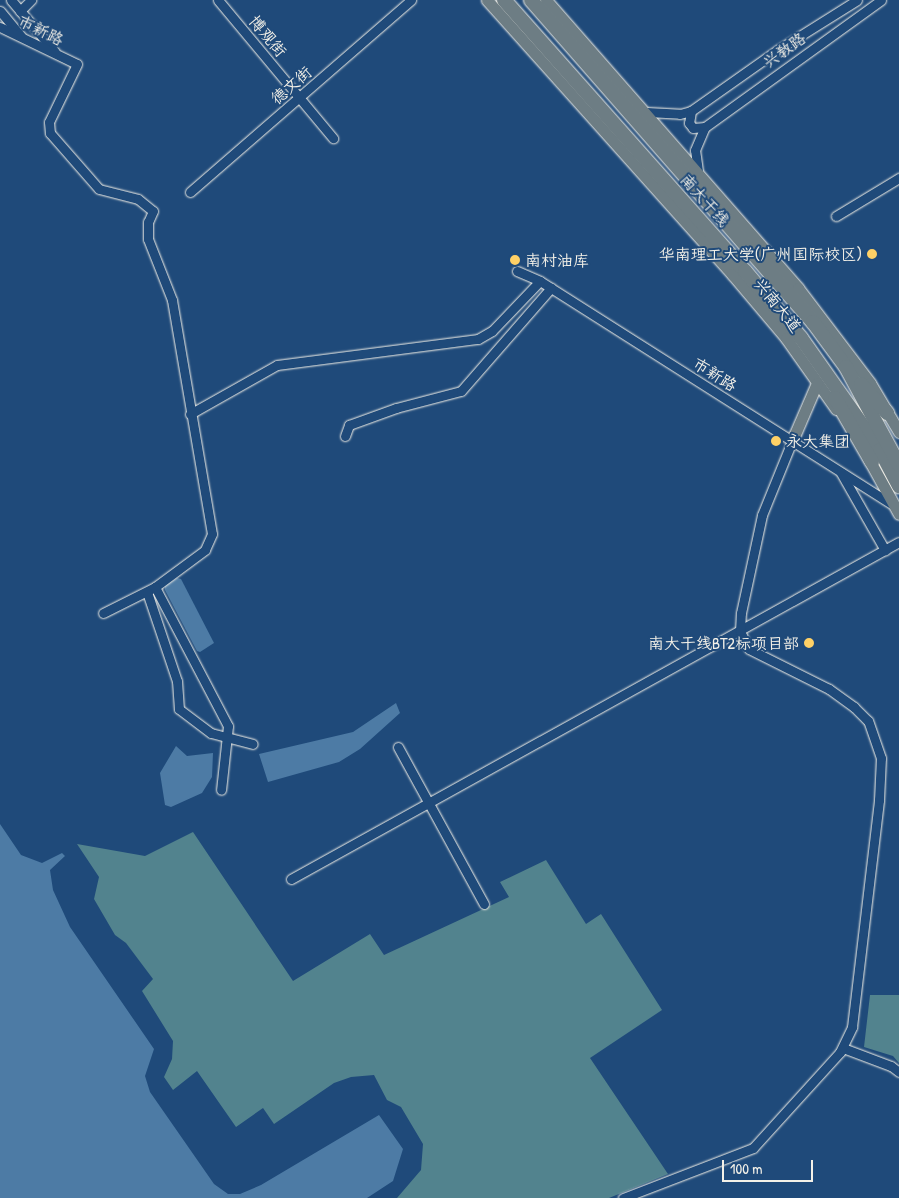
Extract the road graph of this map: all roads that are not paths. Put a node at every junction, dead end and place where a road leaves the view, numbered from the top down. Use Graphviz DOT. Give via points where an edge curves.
graph roads {
  1 [pos="11,0"];
  2 [pos="31,0"];
  3 [pos="218,0"];
  4 [pos="411,0"];
  5 [pos="487,0"];
  6 [pos="504,0"];
  7 [pos="531,0"];
  8 [pos="546,0"];
  9 [pos="857,0"];
  10 [pos="881,0"];
  11 [pos="0,11"];
  12 [pos="20,11"];
  13 [pos="0,27"];
  14 [pos="24,39"];
  15 [pos="57,55"];
  16 [pos="299,97"];
  17 [pos="691,111"];
  18 [pos="647,112"];
  19 [pos="705,127"];
  20 [pos="333,138"];
  21 [pos="698,170"];
  22 [pos="899,178"];
  23 [pos="190,192"];
  24 [pos="836,216"];
  25 [pos="517,271"];
  26 [pos="540,281"];
  27 [pos="551,288"];
  28 [pos="801,338"];
  29 [pos="846,367"];
  30 [pos="817,384"];
  31 [pos="887,412"];
  32 [pos="190,414"];
  33 [pos="899,432"];
  34 [pos="345,436"];
  35 [pos="792,441"];
  36 [pos="872,462"];
  37 [pos="899,465"];
  38 [pos="839,471"];
  39 [pos="899,486"];
  40 [pos="897,510"];
  41 [pos="899,542"];
  42 [pos="884,550"];
  43 [pos="151,590"];
  44 [pos="103,613"];
  45 [pos="740,631"];
  46 [pos="226,738"];
  47 [pos="253,744"];
  48 [pos="398,747"];
  49 [pos="222,790"];
  50 [pos="429,802"];
  51 [pos="291,879"];
  52 [pos="484,904"];
  53 [pos="843,1048"];
  54 [pos="899,1072"];
  55 [pos="623,1198"];
  1 -- 12 [label="street"];
  2 -- 12 [label="street"];
  3 -- 16 [label="street, 博观街"];
  4 -- 16 [label="street, 德文街"];
  5 -- 30 [label="main road, 兴南大道" via="732,274 786,338"];
  6 -- 28 [label="highway, 南大干线"];
  7 -- 29 [label="highway, 南大干线" via="808,316"];
  8 -- 18 [label="main road, 兴南大道"];
  9 -- 17 [label="street, 兴教路" via="778,49"];
  10 -- 19 [label="street, 兴教路"];
  11 -- 14 [label="street"];
  12 -- 15 [label="street"];
  13 -- 14 [label="street, 市新路"];
  14 -- 15 [label="street, 市新路"];
  15 -- 32 [label="street, 市新路" via="77,64 49,122 50,133 99,189 138,199 154,210 148,222 148,239 169,287"];
  16 -- 20 [label="street, 博观街"];
  16 -- 23 [label="street, 德文街"];
  17 -- 18 [label="street" via="680,114"];
  17 -- 19 [label="street" via="688,123 693,128"];
  18 -- 21 [label="main road, 兴南大道"];
  19 -- 21 [label="street" via="695,150"];
  21 -- 31 [label="main road, 兴南大道" via="826,324 870,383"];
  22 -- 24 [label="street"];
  25 -- 26 [label="street, 市新路"];
  26 -- 27 [label="street, 市新路"];
  26 -- 32 [label="street" via="492,331 478,338 277,365"];
  27 -- 34 [label="street" via="461,391 396,408 350,425"];
  27 -- 35 [label="street, 市新路"];
  28 -- 36 [label="highway"];
  28 -- 39 [label="highway, 南大干线" via="875,443"];
  29 -- 31 [label="highway"];
  29 -- 37 [label="highway, 南大干线"];
  30 -- 35 [label="main road"];
  30 -- 36 [label="main road, 兴南大道"];
  31 -- 33 [label="main road, 兴南大道"];
  32 -- 43 [label="street" via="212,534 205,550"];
  35 -- 38 [label="street, 市新路"];
  35 -- 45 [label="street" via="762,515"];
  36 -- 40 [label="main road, 兴南大道"];
  38 -- 40 [label="street, 市新路"];
  38 -- 42 [label="street"];
  41 -- 42 [label="street"];
  42 -- 45 [label="street"];
  43 -- 44 [label="street"];
  43 -- 46 [label="street" via="223,714 228,726"];
  43 -- 46 [label="street" via="177,681 179,709 211,733"];
  45 -- 50 [label="street"];
  45 -- 53 [label="street" via="750,649 829,689 854,707 868,721 880,758 880,800 852,1027"];
  46 -- 47 [label="street"];
  46 -- 49 [label="street"];
  48 -- 50 [label="street"];
  50 -- 51 [label="street"];
  50 -- 52 [label="street"];
  53 -- 54 [label="street"];
  53 -- 55 [label="street" via="752,1148 651,1184"];
}
